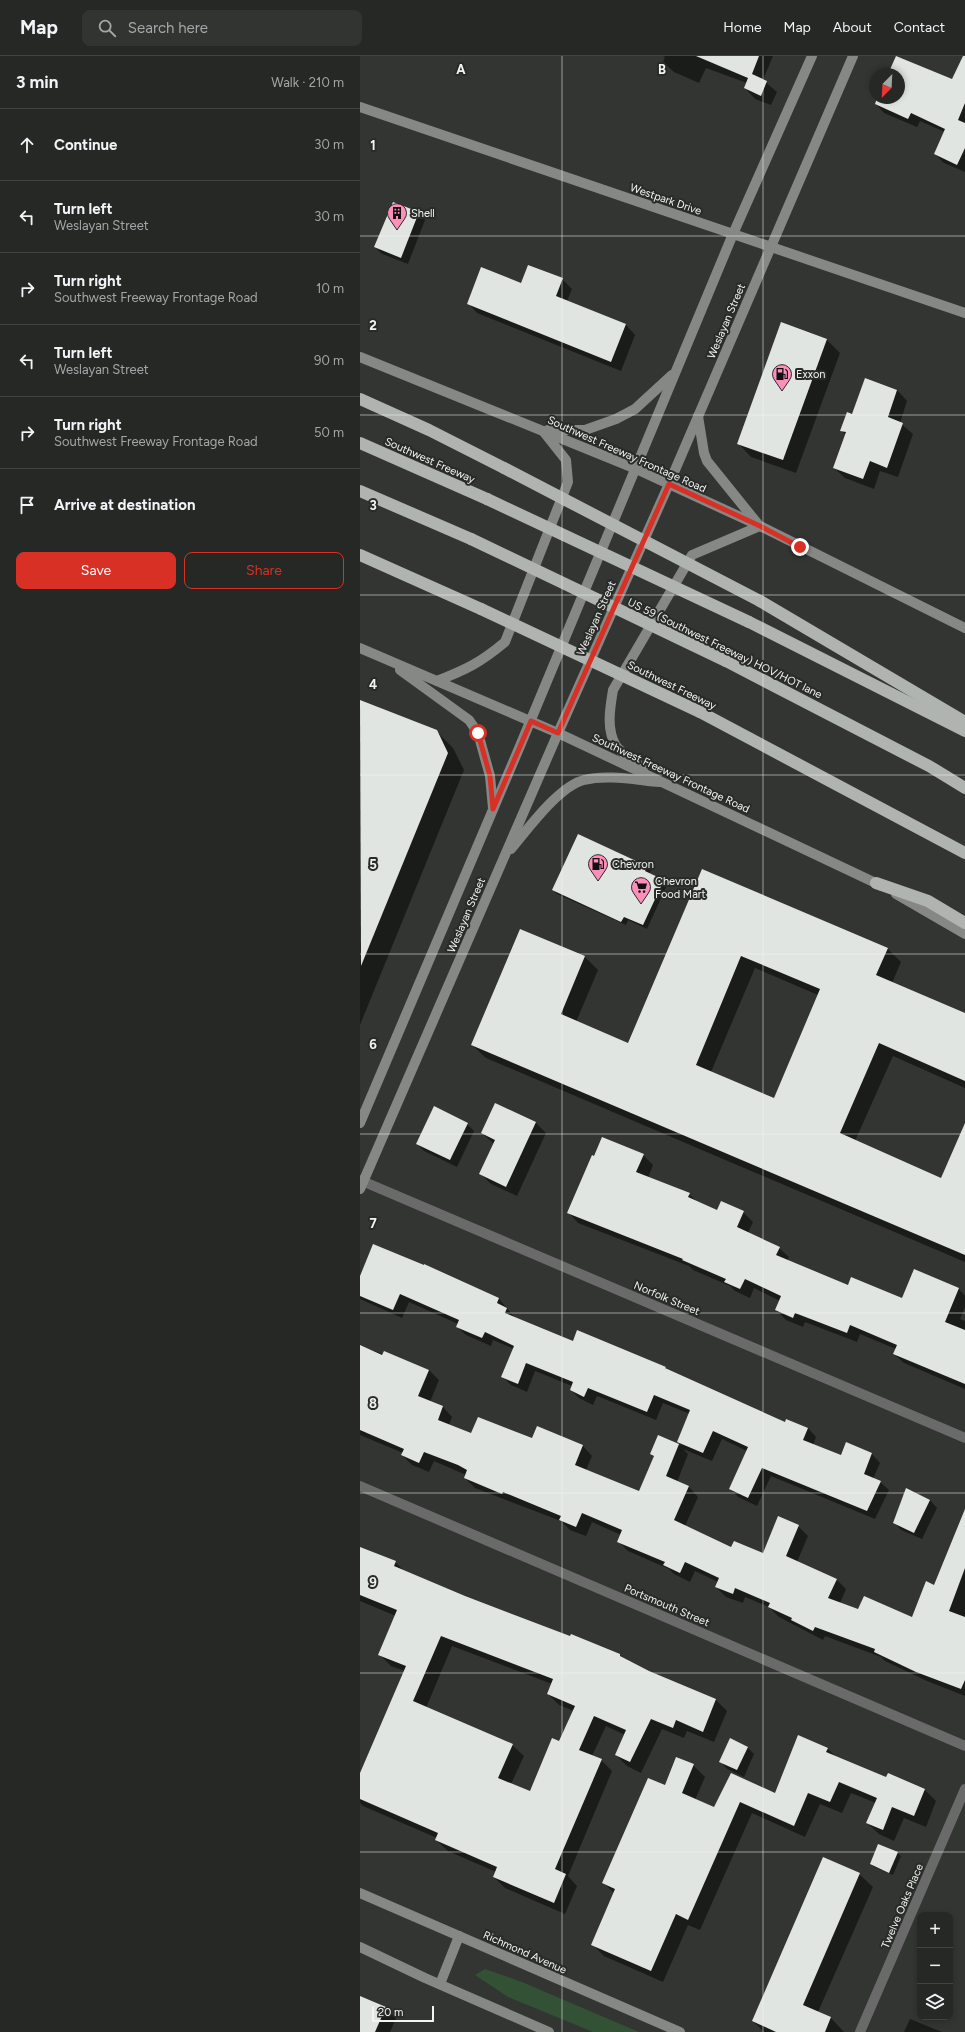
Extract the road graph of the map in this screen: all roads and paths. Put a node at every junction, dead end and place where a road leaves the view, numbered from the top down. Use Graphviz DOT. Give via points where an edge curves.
graph roads {
  1 [pos="812,56"];
  2 [pos="853,56"];
  3 [pos="360,107"];
  4 [pos="733,234"];
  5 [pos="770,247"];
  6 [pos="965,313"];
  7 [pos="360,357"];
  8 [pos="676,371"];
  9 [pos="360,399"];
  10 [pos="698,415"];
  11 [pos="542,430"];
  12 [pos="360,443"];
  13 [pos="634,468"];
  14 [pos="669,484"];
  15 [pos="360,491"];
  16 [pos="760,526"];
  17 [pos="362,556"];
  18 [pos="965,628"];
  19 [pos="360,648"];
  20 [pos="387,661"];
  21 [pos="437,681"];
  22 [pos="531,721"];
  23 [pos="965,722"];
  24 [pos="965,730"];
  25 [pos="558,733"];
  26 [pos="655,778"];
  27 [pos="666,783"];
  28 [pos="965,788"];
  29 [pos="493,809"];
  30 [pos="965,853"];
  31 [pos="504,856"];
  32 [pos="876,883"];
  33 [pos="965,922"];
  34 [pos="965,934"];
  35 [pos="360,1122"];
  36 [pos="361,1184"];
  37 [pos="965,1438"];
  38 [pos="360,1486"];
  39 [pos="965,1746"];
  40 [pos="965,1789"];
  41 [pos="360,1893"];
  42 [pos="459,1936"];
  43 [pos="360,1947"];
  44 [pos="440,1984"];
  45 [pos="549,2032"];
  46 [pos="680,2032"];
  47 [pos="860,2032"];
  1 -- 4 [label="main road, Weslayan Street"];
  2 -- 5 [label="main road, Weslayan Street"];
  3 -- 4 [label="main road, Westpark Drive"];
  4 -- 5 [label="main road, Westpark Drive"];
  4 -- 8 [label="main road, Weslayan Street"];
  5 -- 6 [label="main road, Westpark Drive"];
  5 -- 10 [label="main road, Weslayan Street"];
  7 -- 11 [label="main road, Southwest Freeway Frontage Road"];
  8 -- 11 [label="main road" via="635,409 616,419 585,430"];
  8 -- 13 [label="main road, Weslayan Street"];
  9 -- 23 [label="highway, bridge" via="429,430 760,601"];
  10 -- 14 [label="main road, Weslayan Street"];
  10 -- 16 [label="main road" via="707,461"];
  11 -- 13 [label="main road, Southwest Freeway Frontage Road"];
  11 -- 21 [label="main road" via="566,460 568,482 505,642 484,660"];
  12 -- 24 [label="highway, Southwest Freeway, bridge" via="487,499 749,622"];
  13 -- 14 [label="main road, Southwest Freeway Frontage Road"];
  13 -- 22 [label="main road, Weslayan Street"];
  14 -- 16 [label="main road, Southwest Freeway Frontage Road"];
  14 -- 25 [label="main road, Weslayan Street"];
  15 -- 28 [label="highway, US 59 (Southwest Freeway) HOV/HOT lane, bridge" via="471,539 726,661 929,766"];
  16 -- 18 [label="main road, Southwest Freeway Frontage Road"];
  16 -- 26 [label="main road" via="692,555 613,690 609,712 617,746"];
  17 -- 30 [label="highway, Southwest Freeway, bridge" via="700,712"];
  19 -- 20 [label="main road, Southwest Freeway Frontage Road"];
  20 -- 21 [label="main road, Southwest Freeway Frontage Road"];
  20 -- 29 [label="main road" via="469,720 480,739 490,776"];
  21 -- 22 [label="main road, Southwest Freeway Frontage Road"];
  22 -- 25 [label="main road, Southwest Freeway Frontage Road"];
  22 -- 29 [label="main road, Weslayan Street"];
  25 -- 26 [label="main road, Southwest Freeway Frontage Road"];
  25 -- 31 [label="main road, Weslayan Street"];
  26 -- 27 [label="main road, Southwest Freeway Frontage Road"];
  27 -- 31 [label="main road" via="612,779 576,782 554,799"];
  27 -- 32 [label="main road, Southwest Freeway Frontage Road"];
  29 -- 35 [label="main road, Weslayan Street"];
  31 -- 36 [label="main road, Weslayan Street"];
  32 -- 33 [label="highway" via="928,902"];
  32 -- 34 [label="main road, Southwest Freeway Frontage Road"];
  36 -- 37 [label="street, Norfolk Street"];
  38 -- 39 [label="street, Portsmouth Street"];
  40 -- 47 [label="street, Twelve Oaks Place"];
  41 -- 42 [label="main road, Richmond Avenue"];
  42 -- 44 [label="main road"];
  42 -- 46 [label="main road, Richmond Avenue"];
  43 -- 44 [label="main road"];
  44 -- 45 [label="main road"];
}
